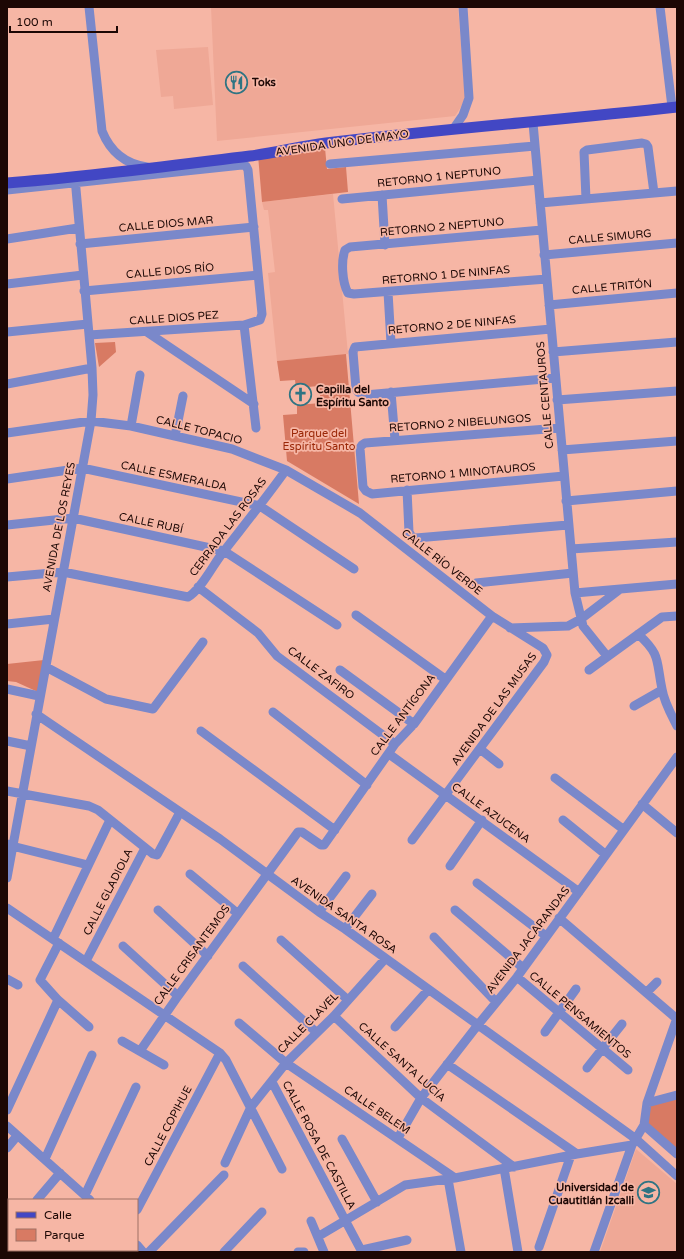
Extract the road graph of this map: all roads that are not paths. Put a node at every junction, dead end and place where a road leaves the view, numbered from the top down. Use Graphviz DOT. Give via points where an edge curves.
graph roads {
  1 [pos="89,7"];
  2 [pos="463,7"];
  3 [pos="660,7"];
  4 [pos="674,107"];
  5 [pos="533,123"];
  6 [pos="454,128"];
  7 [pos="535,146"];
  8 [pos="233,162"];
  9 [pos="330,164"];
  10 [pos="154,168"];
  11 [pos="75,180"];
  12 [pos="538,180"];
  13 [pos="7,183"];
  14 [pos="7,190"];
  15 [pos="677,191"];
  16 [pos="654,193"];
  17 [pos="382,195"];
  18 [pos="342,199"];
  19 [pos="586,199"];
  20 [pos="540,203"];
  21 [pos="254,227"];
  22 [pos="78,228"];
  23 [pos="542,230"];
  24 [pos="7,239"];
  25 [pos="677,242"];
  26 [pos="80,244"];
  27 [pos="385,244"];
  28 [pos="544,255"];
  29 [pos="83,275"];
  30 [pos="258,275"];
  31 [pos="547,279"];
  32 [pos="7,284"];
  33 [pos="84,291"];
  34 [pos="388,292"];
  35 [pos="348,293"];
  36 [pos="677,293"];
  37 [pos="549,305"];
  38 [pos="88,324"];
  39 [pos="244,325"];
  40 [pos="551,329"];
  41 [pos="7,332"];
  42 [pos="147,332"];
  43 [pos="89,335"];
  44 [pos="391,342"];
  45 [pos="677,342"];
  46 [pos="553,352"];
  47 [pos="92,368"];
  48 [pos="140,375"];
  49 [pos="555,378"];
  50 [pos="7,384"];
  51 [pos="677,391"];
  52 [pos="391,392"];
  53 [pos="183,396"];
  54 [pos="557,400"];
  55 [pos="254,404"];
  56 [pos="91,421"];
  57 [pos="131,426"];
  58 [pos="256,428"];
  59 [pos="560,428"];
  60 [pos="7,433"];
  61 [pos="175,436"];
  62 [pos="395,440"];
  63 [pos="677,441"];
  64 [pos="562,450"];
  65 [pos="82,468"];
  66 [pos="286,470"];
  67 [pos="564,476"];
  68 [pos="7,479"];
  69 [pos="407,490"];
  70 [pos="366,491"];
  71 [pos="677,491"];
  72 [pos="566,500"];
  73 [pos="260,506"];
  74 [pos="360,513"];
  75 [pos="73,518"];
  76 [pos="568,525"];
  77 [pos="7,526"];
  78 [pos="677,542"];
  79 [pos="570,549"];
  80 [pos="224,551"];
  81 [pos="354,569"];
  82 [pos="62,572"];
  83 [pos="573,573"];
  84 [pos="7,577"];
  85 [pos="476,583"];
  86 [pos="677,584"];
  87 [pos="198,587"];
  88 [pos="619,590"];
  89 [pos="575,593"];
  90 [pos="356,615"];
  91 [pos="492,616"];
  92 [pos="677,616"];
  93 [pos="54,619"];
  94 [pos="581,619"];
  95 [pos="7,624"];
  96 [pos="337,625"];
  97 [pos="510,628"];
  98 [pos="638,634"];
  99 [pos="203,642"];
  100 [pos="606,656"];
  101 [pos="46,667"];
  102 [pos="340,670"];
  103 [pos="589,670"];
  104 [pos="445,679"];
  105 [pos="7,688"];
  106 [pos="662,690"];
  107 [pos="39,696"];
  108 [pos="634,706"];
  109 [pos="673,709"];
  110 [pos="273,712"];
  111 [pos="36,714"];
  112 [pos="414,724"];
  113 [pos="677,726"];
  114 [pos="201,731"];
  115 [pos="7,741"];
  116 [pos="396,744"];
  117 [pos="31,746"];
  118 [pos="480,749"];
  119 [pos="389,754"];
  120 [pos="677,757"];
  121 [pos="499,764"];
  122 [pos="555,778"];
  123 [pos="367,785"];
  124 [pos="7,791"];
  125 [pos="23,795"];
  126 [pos="446,795"];
  127 [pos="642,804"];
  128 [pos="180,812"];
  129 [pos="110,820"];
  130 [pos="482,820"];
  131 [pos="563,820"];
  132 [pos="335,830"];
  133 [pos="623,830"];
  134 [pos="677,833"];
  135 [pos="412,840"];
  136 [pos="9,845"];
  137 [pos="145,848"];
  138 [pos="605,854"];
  139 [pos="88,865"];
  140 [pos="450,866"];
  141 [pos="266,873"];
  142 [pos="190,874"];
  143 [pos="346,876"];
  144 [pos="7,878"];
  145 [pos="477,884"];
  146 [pos="579,892"];
  147 [pos="372,894"];
  148 [pos="7,908"];
  149 [pos="158,910"];
  150 [pos="455,910"];
  151 [pos="319,912"];
  152 [pos="237,913"];
  153 [pos="559,918"];
  154 [pos="345,929"];
  155 [pos="546,936"];
  156 [pos="434,938"];
  157 [pos="281,940"];
  158 [pos="56,941"];
  159 [pos="123,946"];
  160 [pos="208,956"];
  161 [pos="385,959"];
  162 [pos="86,961"];
  163 [pos="243,966"];
  164 [pos="523,968"];
  165 [pos="517,977"];
  166 [pos="7,979"];
  167 [pos="657,982"];
  168 [pos="18,984"];
  169 [pos="576,989"];
  170 [pos="428,990"];
  171 [pos="647,992"];
  172 [pos="178,996"];
  173 [pos="58,1000"];
  174 [pos="348,1000"];
  175 [pos="496,1002"];
  176 [pos="559,1013"];
  177 [pos="164,1015"];
  178 [pos="334,1016"];
  179 [pos="677,1019"];
  180 [pos="239,1023"];
  181 [pos="622,1024"];
  182 [pos="477,1026"];
  183 [pos="89,1027"];
  184 [pos="395,1027"];
  185 [pos="316,1032"];
  186 [pos="545,1032"];
  187 [pos="122,1041"];
  188 [pos="602,1049"];
  189 [pos="140,1051"];
  190 [pos="220,1053"];
  191 [pos="92,1055"];
  192 [pos="286,1063"];
  193 [pos="447,1064"];
  194 [pos="164,1065"];
  195 [pos="587,1068"];
  196 [pos="628,1070"];
  197 [pos="272,1082"];
  198 [pos="136,1087"];
  199 [pos="677,1095"];
  200 [pos="422,1098"];
  201 [pos="647,1103"];
  202 [pos="251,1107"];
  203 [pos="7,1110"];
  204 [pos="644,1125"];
  205 [pos="7,1126"];
  206 [pos="17,1136"];
  207 [pos="342,1138"];
  208 [pos="398,1138"];
  209 [pos="634,1142"];
  210 [pos="7,1148"];
  211 [pos="574,1154"];
  212 [pos="677,1154"];
  213 [pos="45,1159"];
  214 [pos="225,1163"];
  215 [pos="509,1167"];
  216 [pos="282,1169"];
  217 [pos="60,1173"];
  218 [pos="224,1175"];
  219 [pos="677,1176"];
  220 [pos="452,1178"];
  221 [pos="88,1198"];
  222 [pos="38,1199"];
  223 [pos="377,1202"];
  224 [pos="138,1208"];
  225 [pos="262,1212"];
  226 [pos="346,1219"];
  227 [pos="311,1221"];
  228 [pos="319,1236"];
  229 [pos="407,1240"];
  230 [pos="540,1247"];
  231 [pos="362,1251"];
  232 [pos="149,1252"];
  233 [pos="224,1252"];
  234 [pos="298,1252"];
  235 [pos="304,1252"];
  236 [pos="324,1252"];
  237 [pos="461,1252"];
  238 [pos="518,1252"];
  239 [pos="594,1252"];
  1 -- 10 [label="street" via="102,131 111,148 121,157 133,164"];
  2 -- 6 [label="street" via="469,98 463,116"];
  3 -- 4 [label="street"];
  4 -- 5 [label="main road, AVENIDA UNO DE MAYO"];
  5 -- 6 [label="main road, AVENIDA UNO DE MAYO"];
  5 -- 7 [label="street, CALLE CENTAUROS"];
  6 -- 8 [label="main road, AVENIDA UNO DE MAYO" via="310,145"];
  7 -- 9 [label="street, RETORNO 1 NEPTUNO"];
  7 -- 12 [label="street, CALLE CENTAUROS"];
  8 -- 10 [label="main road, AVENIDA UNO DE MAYO"];
  8 -- 11 [label="street"];
  8 -- 21 [label="street" via="246,166 248,170"];
  10 -- 11 [label="main road, AVENIDA UNO DE MAYO"];
  11 -- 13 [label="main road, AVENIDA UNO DE MAYO"];
  11 -- 14 [label="street"];
  11 -- 22 [label="street, AVENIDA DE LOS REYES"];
  12 -- 17 [label="street, RETORNO 1 NEPTUNO"];
  12 -- 20 [label="street, CALLE CENTAUROS"];
  15 -- 16 [label="street"];
  16 -- 19 [label="street"];
  16 -- 19 [label="street" via="648,147 642,143 584,152"];
  17 -- 18 [label="street, RETORNO 1 NEPTUNO"];
  17 -- 27 [label="street"];
  19 -- 20 [label="street"];
  20 -- 23 [label="street, CALLE CENTAUROS"];
  21 -- 26 [label="street, CALLE DIOS MAR"];
  21 -- 30 [label="street"];
  22 -- 24 [label="street"];
  22 -- 26 [label="street, AVENIDA DE LOS REYES"];
  23 -- 27 [label="street, RETORNO 2 NEPTUNO"];
  23 -- 28 [label="street, CALLE CENTAUROS"];
  25 -- 28 [label="street, CALLE SIMURG"];
  26 -- 29 [label="street, AVENIDA DE LOS REYES"];
  27 -- 35 [label="street, RETORNO 2 NEPTUNO" via="350,247 345,250 345,287"];
  28 -- 31 [label="street, CALLE CENTAUROS"];
  29 -- 32 [label="street"];
  29 -- 33 [label="street, AVENIDA DE LOS REYES"];
  30 -- 33 [label="street, CALLE DIOS RÍO"];
  30 -- 39 [label="street, CALLE DIOS PEZ" via="262,314 260,320"];
  31 -- 34 [label="street, RETORNO 1 DE NINFAS"];
  31 -- 37 [label="street, CALLE CENTAUROS"];
  33 -- 38 [label="street, AVENIDA DE LOS REYES"];
  34 -- 35 [label="street, RETORNO 1 DE NINFAS"];
  34 -- 44 [label="street"];
  36 -- 37 [label="street, CALLE TRITÓN"];
  37 -- 40 [label="street, CALLE CENTAUROS"];
  38 -- 41 [label="street"];
  38 -- 43 [label="street, AVENIDA DE LOS REYES"];
  39 -- 42 [label="street, CALLE DIOS PEZ"];
  39 -- 55 [label="street"];
  40 -- 44 [label="street, RETORNO 2 DE NINFAS"];
  40 -- 46 [label="street, CALLE CENTAUROS"];
  42 -- 43 [label="street, CALLE DIOS PEZ"];
  42 -- 55 [label="street"];
  43 -- 47 [label="street, AVENIDA DE LOS REYES"];
  44 -- 52 [label="street, RETORNO 2 DE NINFAS" via="355,347 353,352 358,392 365,395"];
  45 -- 46 [label="street"];
  46 -- 49 [label="street, CALLE CENTAUROS"];
  47 -- 50 [label="street"];
  47 -- 56 [label="street, AVENIDA DE LOS REYES"];
  48 -- 57 [label="street"];
  49 -- 52 [label="street"];
  49 -- 54 [label="street, CALLE CENTAUROS"];
  51 -- 54 [label="street"];
  52 -- 62 [label="street"];
  53 -- 61 [label="street"];
  54 -- 59 [label="street, CALLE CENTAUROS"];
  55 -- 58 [label="street"];
  56 -- 57 [label="street, CALLE TOPACIO"];
  56 -- 60 [label="street, CALLE TOPACIO"];
  56 -- 65 [label="street, AVENIDA DE LOS REYES"];
  57 -- 61 [label="street, CALLE TOPACIO"];
  59 -- 62 [label="street, RETORNO 2 NIBELUNGOS"];
  59 -- 64 [label="street, CALLE CENTAUROS"];
  61 -- 66 [label="street, CALLE TOPACIO" via="232,449"];
  62 -- 70 [label="street, RETORNO 2 NIBELUNGOS" via="362,444 363,487"];
  63 -- 64 [label="street"];
  64 -- 67 [label="street, CALLE CENTAUROS"];
  65 -- 68 [label="street"];
  65 -- 73 [label="street, CALLE ESMERALDA"];
  65 -- 75 [label="street, AVENIDA DE LOS REYES"];
  66 -- 73 [label="street, CERRADA LAS ROSAS"];
  66 -- 74 [label="street, CALLE TOPACIO"];
  67 -- 69 [label="street, RETORNO 1 MINOTAUROS"];
  67 -- 72 [label="street, CALLE CENTAUROS"];
  69 -- 70 [label="street, RETORNO 1 MINOTAUROS" via="372,494"];
  69 -- 76 [label="street" via="409,532 416,538"];
  71 -- 72 [label="street"];
  72 -- 76 [label="street, CALLE CENTAUROS"];
  73 -- 80 [label="street, CERRADA LAS ROSAS"];
  73 -- 81 [label="street"];
  74 -- 91 [label="street, CALLE RÍO VERDE"];
  75 -- 77 [label="street, CALLE RUBÍ"];
  75 -- 80 [label="street, CALLE RUBÍ"];
  75 -- 82 [label="street, AVENIDA DE LOS REYES"];
  76 -- 79 [label="street, CALLE CENTAUROS"];
  78 -- 79 [label="street"];
  79 -- 83 [label="street, CALLE CENTAUROS"];
  80 -- 87 [label="street, CERRADA LAS ROSAS"];
  80 -- 96 [label="street"];
  82 -- 84 [label="street"];
  82 -- 87 [label="street, CERRADA LAS ROSAS" via="188,597"];
  82 -- 93 [label="street, AVENIDA DE LOS REYES"];
  83 -- 85 [label="street"];
  83 -- 89 [label="street, CALLE CENTAUROS"];
  86 -- 88 [label="street"];
  87 -- 116 [label="street, CALLE ZAFIRO" via="258,633 277,656"];
  88 -- 89 [label="street"];
  88 -- 94 [label="street"];
  89 -- 94 [label="street, CALLE CENTAUROS"];
  90 -- 104 [label="street"];
  91 -- 97 [label="street, CALLE RÍO VERDE"];
  91 -- 104 [label="street, CALLE ANTÍGONA"];
  92 -- 98 [label="street" via="662,617"];
  93 -- 95 [label="street"];
  93 -- 101 [label="street, AVENIDA DE LOS REYES"];
  94 -- 97 [label="street" via="568,626"];
  94 -- 100 [label="street, CALLE CENTAUROS" via="583,626"];
  97 -- 118 [label="street, AVENIDA DE LAS MUSAS" via="543,648 547,655"];
  98 -- 100 [label="street"];
  98 -- 106 [label="street" via="653,648 659,665"];
  99 -- 101 [label="street" via="153,710 106,699"];
  100 -- 103 [label="street"];
  101 -- 107 [label="street, AVENIDA DE LOS REYES"];
  102 -- 112 [label="street"];
  104 -- 112 [label="street, CALLE ANTÍGONA"];
  105 -- 107 [label="street"];
  106 -- 108 [label="street"];
  106 -- 109 [label="street"];
  107 -- 111 [label="street, AVENIDA DE LOS REYES"];
  109 -- 113 [label="street"];
  110 -- 123 [label="street"];
  111 -- 117 [label="street, AVENIDA DE LOS REYES"];
  111 -- 128 [label="street, AVENIDA SANTA ROSA"];
  112 -- 116 [label="street, CALLE ANTÍGONA"];
  114 -- 132 [label="street"];
  115 -- 117 [label="street"];
  116 -- 119 [label="street, CALLE ANTÍGONA"];
  117 -- 125 [label="street, AVENIDA DE LOS REYES"];
  118 -- 121 [label="street"];
  118 -- 126 [label="street, AVENIDA DE LAS MUSAS"];
  119 -- 123 [label="street, CALLE ANTÍGONA"];
  119 -- 126 [label="street, CALLE AZUCENA"];
  120 -- 127 [label="street, AVENIDA JACARANDAS"];
  122 -- 133 [label="street"];
  123 -- 132 [label="street, CALLE ANTÍGONA"];
  124 -- 125 [label="street"];
  125 -- 129 [label="street" via="89,806"];
  125 -- 136 [label="street, AVENIDA DE LOS REYES"];
  126 -- 130 [label="street, CALLE AZUCENA"];
  126 -- 135 [label="street, AVENIDA DE LAS MUSAS"];
  127 -- 133 [label="street, AVENIDA JACARANDAS"];
  127 -- 134 [label="street"];
  128 -- 137 [label="street, CALLE GLADIOLA" via="157,855"];
  128 -- 141 [label="street, AVENIDA SANTA ROSA"];
  129 -- 137 [label="street"];
  129 -- 139 [label="street"];
  130 -- 140 [label="street"];
  130 -- 146 [label="street, CALLE AZUCENA"];
  131 -- 138 [label="street"];
  132 -- 141 [label="street, CALLE ANTÍGONA" via="322,846 302,832 298,832"];
  133 -- 138 [label="street, AVENIDA JACARANDAS"];
  136 -- 139 [label="street"];
  136 -- 144 [label="street, AVENIDA DE LOS REYES"];
  137 -- 162 [label="street, CALLE GLADIOLA"];
  138 -- 146 [label="street, AVENIDA JACARANDAS"];
  139 -- 158 [label="street"];
  141 -- 151 [label="street, AVENIDA SANTA ROSA"];
  141 -- 152 [label="street, CALLE CRISANTEMOS"];
  142 -- 152 [label="street"];
  143 -- 151 [label="street"];
  145 -- 155 [label="street"];
  146 -- 153 [label="street, AVENIDA JACARANDAS"];
  147 -- 154 [label="street"];
  148 -- 158 [label="street"];
  149 -- 160 [label="street"];
  150 -- 164 [label="street"];
  151 -- 154 [label="street, AVENIDA SANTA ROSA"];
  152 -- 160 [label="street, CALLE CRISANTEMOS"];
  153 -- 155 [label="street, AVENIDA JACARANDAS"];
  153 -- 171 [label="street"];
  154 -- 161 [label="street, AVENIDA SANTA ROSA"];
  155 -- 164 [label="street, AVENIDA JACARANDAS"];
  156 -- 175 [label="street"];
  157 -- 174 [label="street"];
  158 -- 162 [label="street"];
  158 -- 173 [label="street" via="40,980"];
  159 -- 172 [label="street"];
  160 -- 172 [label="street, CALLE CRISANTEMOS"];
  161 -- 170 [label="street, AVENIDA SANTA ROSA"];
  161 -- 174 [label="street, CALLE CLAVEL"];
  162 -- 177 [label="street"];
  163 -- 185 [label="street"];
  164 -- 165 [label="street, AVENIDA JACARANDAS"];
  165 -- 175 [label="street, AVENIDA JACARANDAS"];
  165 -- 176 [label="street, CALLE PENSAMIENTOS"];
  166 -- 168 [label="street"];
  167 -- 171 [label="street"];
  169 -- 176 [label="street"];
  170 -- 182 [label="street, AVENIDA SANTA ROSA"];
  170 -- 184 [label="street"];
  171 -- 179 [label="street"];
  172 -- 177 [label="street, CALLE CRISANTEMOS"];
  173 -- 183 [label="street"];
  173 -- 203 [label="street"];
  174 -- 178 [label="street, CALLE CLAVEL"];
  175 -- 182 [label="street, AVENIDA JACARANDAS"];
  176 -- 186 [label="street"];
  176 -- 188 [label="street, CALLE PENSAMIENTOS"];
  177 -- 189 [label="street, CALLE CRISANTEMOS"];
  177 -- 190 [label="street"];
  178 -- 185 [label="street, CALLE CLAVEL"];
  178 -- 200 [label="street, CALLE SANTA LUCÍA"];
  179 -- 201 [label="street"];
  180 -- 192 [label="street, CALLE BELEM"];
  181 -- 188 [label="street"];
  182 -- 193 [label="street, AVENIDA JACARANDAS"];
  182 -- 209 [label="street, AVENIDA SANTA ROSA"];
  185 -- 192 [label="street, CALLE CLAVEL"];
  187 -- 189 [label="street"];
  188 -- 195 [label="street"];
  188 -- 196 [label="street, CALLE PENSAMIENTOS"];
  189 -- 194 [label="street"];
  190 -- 202 [label="street"];
  190 -- 224 [label="street, CALLE COPIHUE"];
  191 -- 213 [label="street"];
  192 -- 197 [label="street, CALLE CLAVEL"];
  192 -- 208 [label="street, CALLE BELEM"];
  193 -- 200 [label="street, AVENIDA JACARANDAS"];
  193 -- 211 [label="street"];
  197 -- 202 [label="street, CALLE CLAVEL"];
  197 -- 226 [label="street, CALLE ROSA DE CASTILLA"];
  198 -- 221 [label="street"];
  199 -- 201 [label="street"];
  200 -- 208 [label="street, AVENIDA JACARANDAS"];
  200 -- 215 [label="street, CALLE SANTA LUCÍA"];
  201 -- 204 [label="street"];
  202 -- 214 [label="street, CALLE CLAVEL"];
  202 -- 216 [label="street"];
  204 -- 209 [label="street"];
  204 -- 212 [label="street"];
  205 -- 206 [label="street"];
  206 -- 210 [label="street"];
  206 -- 213 [label="street"];
  207 -- 223 [label="street"];
  208 -- 220 [label="street, CALLE BELEM"];
  209 -- 211 [label="street"];
  209 -- 219 [label="street, AVENIDA SANTA ROSA"];
  209 -- 239 [label="street"];
  211 -- 215 [label="street"];
  211 -- 230 [label="street"];
  213 -- 217 [label="street"];
  215 -- 220 [label="street"];
  215 -- 238 [label="street"];
  217 -- 221 [label="street"];
  217 -- 222 [label="street"];
  218 -- 232 [label="street"];
  220 -- 223 [label="street" via="405,1185"];
  220 -- 237 [label="street"];
  223 -- 226 [label="street"];
  225 -- 233 [label="street"];
  226 -- 228 [label="street"];
  226 -- 231 [label="street, CALLE ROSA DE CASTILLA"];
  227 -- 228 [label="street"];
  228 -- 236 [label="street"];
  229 -- 231 [label="street"];
  234 -- 235 [label="street"];
}
